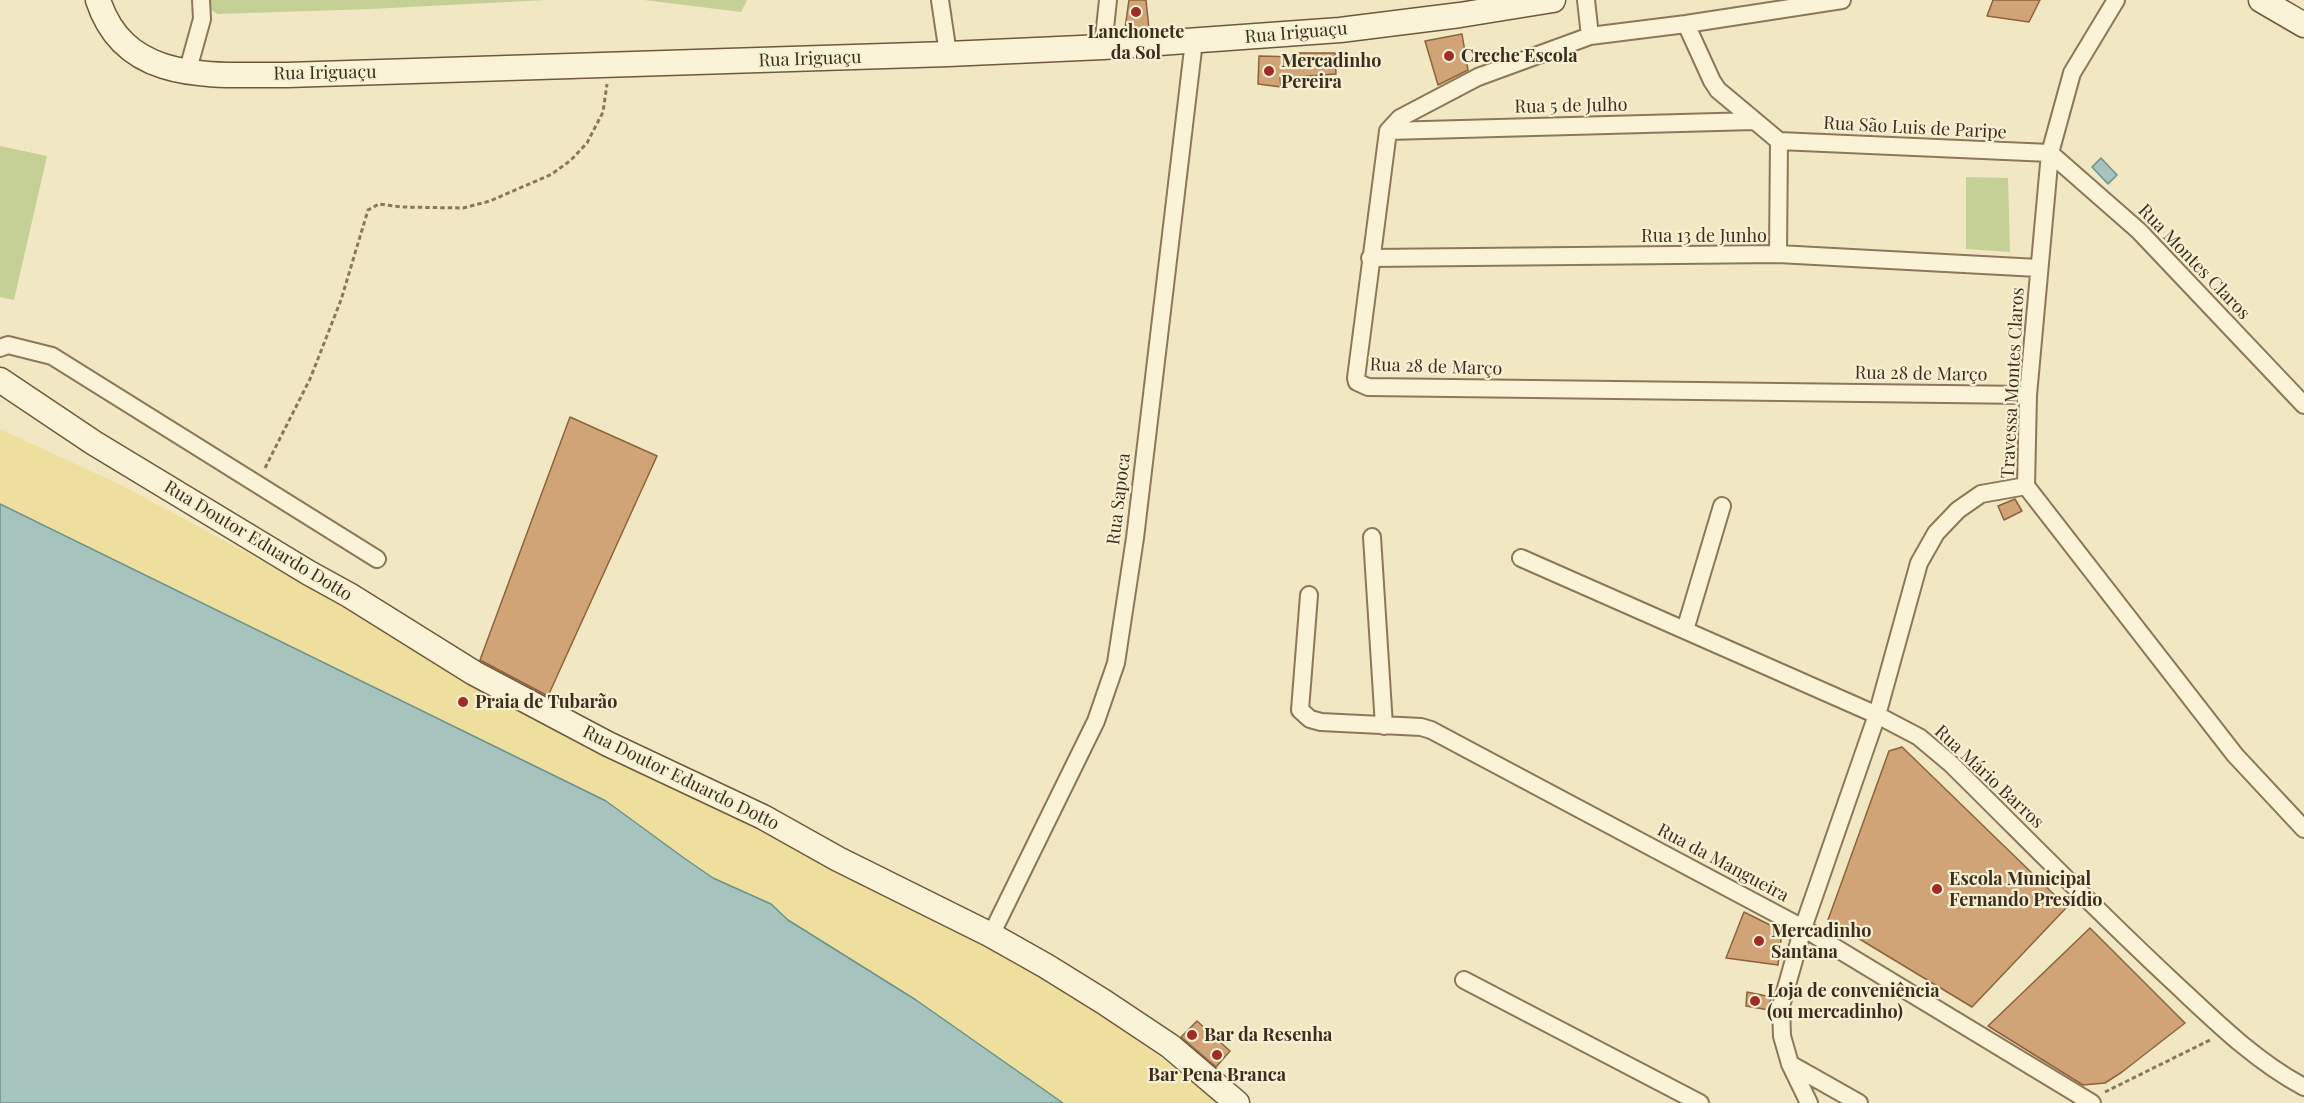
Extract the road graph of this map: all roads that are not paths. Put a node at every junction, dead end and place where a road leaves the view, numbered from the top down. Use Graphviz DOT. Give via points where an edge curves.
graph roads {
  1 [pos="98,0"];
  2 [pos="201,0"];
  3 [pos="940,0"];
  4 [pos="1108,0"];
  5 [pos="1553,0"];
  6 [pos="1586,0"];
  7 [pos="1842,0"];
  8 [pos="2116,0"];
  9 [pos="2261,0"];
  10 [pos="1514,3"];
  11 [pos="1686,24"];
  12 [pos="2304,25"];
  13 [pos="1590,36"];
  14 [pos="1194,41"];
  15 [pos="1103,47"];
  16 [pos="948,54"];
  17 [pos="187,73"];
  18 [pos="1754,121"];
  19 [pos="1389,131"];
  20 [pos="1779,141"];
  21 [pos="2050,153"];
  22 [pos="1779,255"];
  23 [pos="1370,258"];
  24 [pos="2038,268"];
  25 [pos="0,348"];
  26 [pos="0,380"];
  27 [pos="2028,395"];
  28 [pos="2304,405"];
  29 [pos="2026,486"];
  30 [pos="1722,506"];
  31 [pos="1372,537"];
  32 [pos="1521,558"];
  33 [pos="376,559"];
  34 [pos="1309,596"];
  35 [pos="1685,630"];
  36 [pos="1877,715"];
  37 [pos="1384,726"];
  38 [pos="2304,829"];
  39 [pos="1803,928"];
  40 [pos="991,935"];
  41 [pos="1464,980"];
  42 [pos="1790,1064"];
  43 [pos="2304,1087"];
  44 [pos="2090,1102"];
  45 [pos="1237,1103"];
  46 [pos="1701,1103"];
  47 [pos="1809,1103"];
  48 [pos="1859,1103"];
  1 -- 17 [label="main road, Rua Iriguaçu" via="115,34 137,56"];
  2 -- 17 [label="street" via="202,19"];
  3 -- 16 [label="street"];
  4 -- 15 [label="street"];
  5 -- 10 [label="main road, Rua Iriguaçu"];
  6 -- 13 [label="street"];
  7 -- 11 [label="street"];
  8 -- 21 [label="street, Travessa Montes Claros" via="2072,73"];
  9 -- 12 [label="main road"];
  10 -- 14 [label="main road, Rua Iriguaçu" via="1340,30"];
  11 -- 13 [label="street"];
  11 -- 18 [label="street" via="1718,90"];
  13 -- 19 [label="street" via="1478,77 1400,118"];
  14 -- 15 [label="main road, Rua Iriguaçu"];
  14 -- 40 [label="street, Rua Sapoca" via="1135,538 1116,663 1096,721"];
  15 -- 16 [label="main road, Rua Iriguaçu"];
  16 -- 17 [label="main road, Rua Iriguaçu" via="287,75"];
  18 -- 19 [label="street, Rua 5 de Julho"];
  18 -- 20 [label="street"];
  19 -- 23 [label="street, Rua 28 de Março"];
  20 -- 21 [label="street, Rua São Luis de Paripe"];
  20 -- 22 [label="street"];
  21 -- 24 [label="street, Travessa Montes Claros"];
  21 -- 28 [label="street, Rua Montes Claros" via="2139,231"];
  22 -- 23 [label="street, Rua 13 de Junho"];
  22 -- 24 [label="street, Rua 13 de Junho"];
  23 -- 27 [label="street, Rua 28 de Março" via="1356,378 1360,385 1368,387"];
  24 -- 27 [label="street, Travessa Montes Claros"];
  25 -- 33 [label="street" via="8,345 52,356"];
  26 -- 40 [label="main road, Rua Doutor Eduardo Dotto" via="94,443 474,673"];
  27 -- 29 [label="street, Travessa Montes Claros"];
  29 -- 36 [label="street" via="1981,494 1936,533 1920,562"];
  29 -- 38 [label="street, Travessa Montes Claros" via="2235,755"];
  30 -- 35 [label="street"];
  31 -- 37 [label="street"];
  32 -- 35 [label="street, Rua Mário Barros"];
  34 -- 37 [label="street" via="1300,710 1304,716 1321,722"];
  35 -- 36 [label="street, Rua Mário Barros"];
  36 -- 39 [label="street"];
  36 -- 43 [label="street, Rua Mário Barros" via="1919,737 1950,763 2227,1032 2283,1076"];
  37 -- 39 [label="street, Rua da Mangueira" via="1431,730"];
  39 -- 42 [label="street" via="1781,1006 1782,1036"];
  39 -- 44 [label="street, Rua da Mangueira"];
  40 -- 45 [label="main road, Rua Doutor Eduardo Dotto" via="1161,1040"];
  41 -- 46 [label="street"];
  42 -- 47 [label="street"];
  42 -- 48 [label="street"];
}
